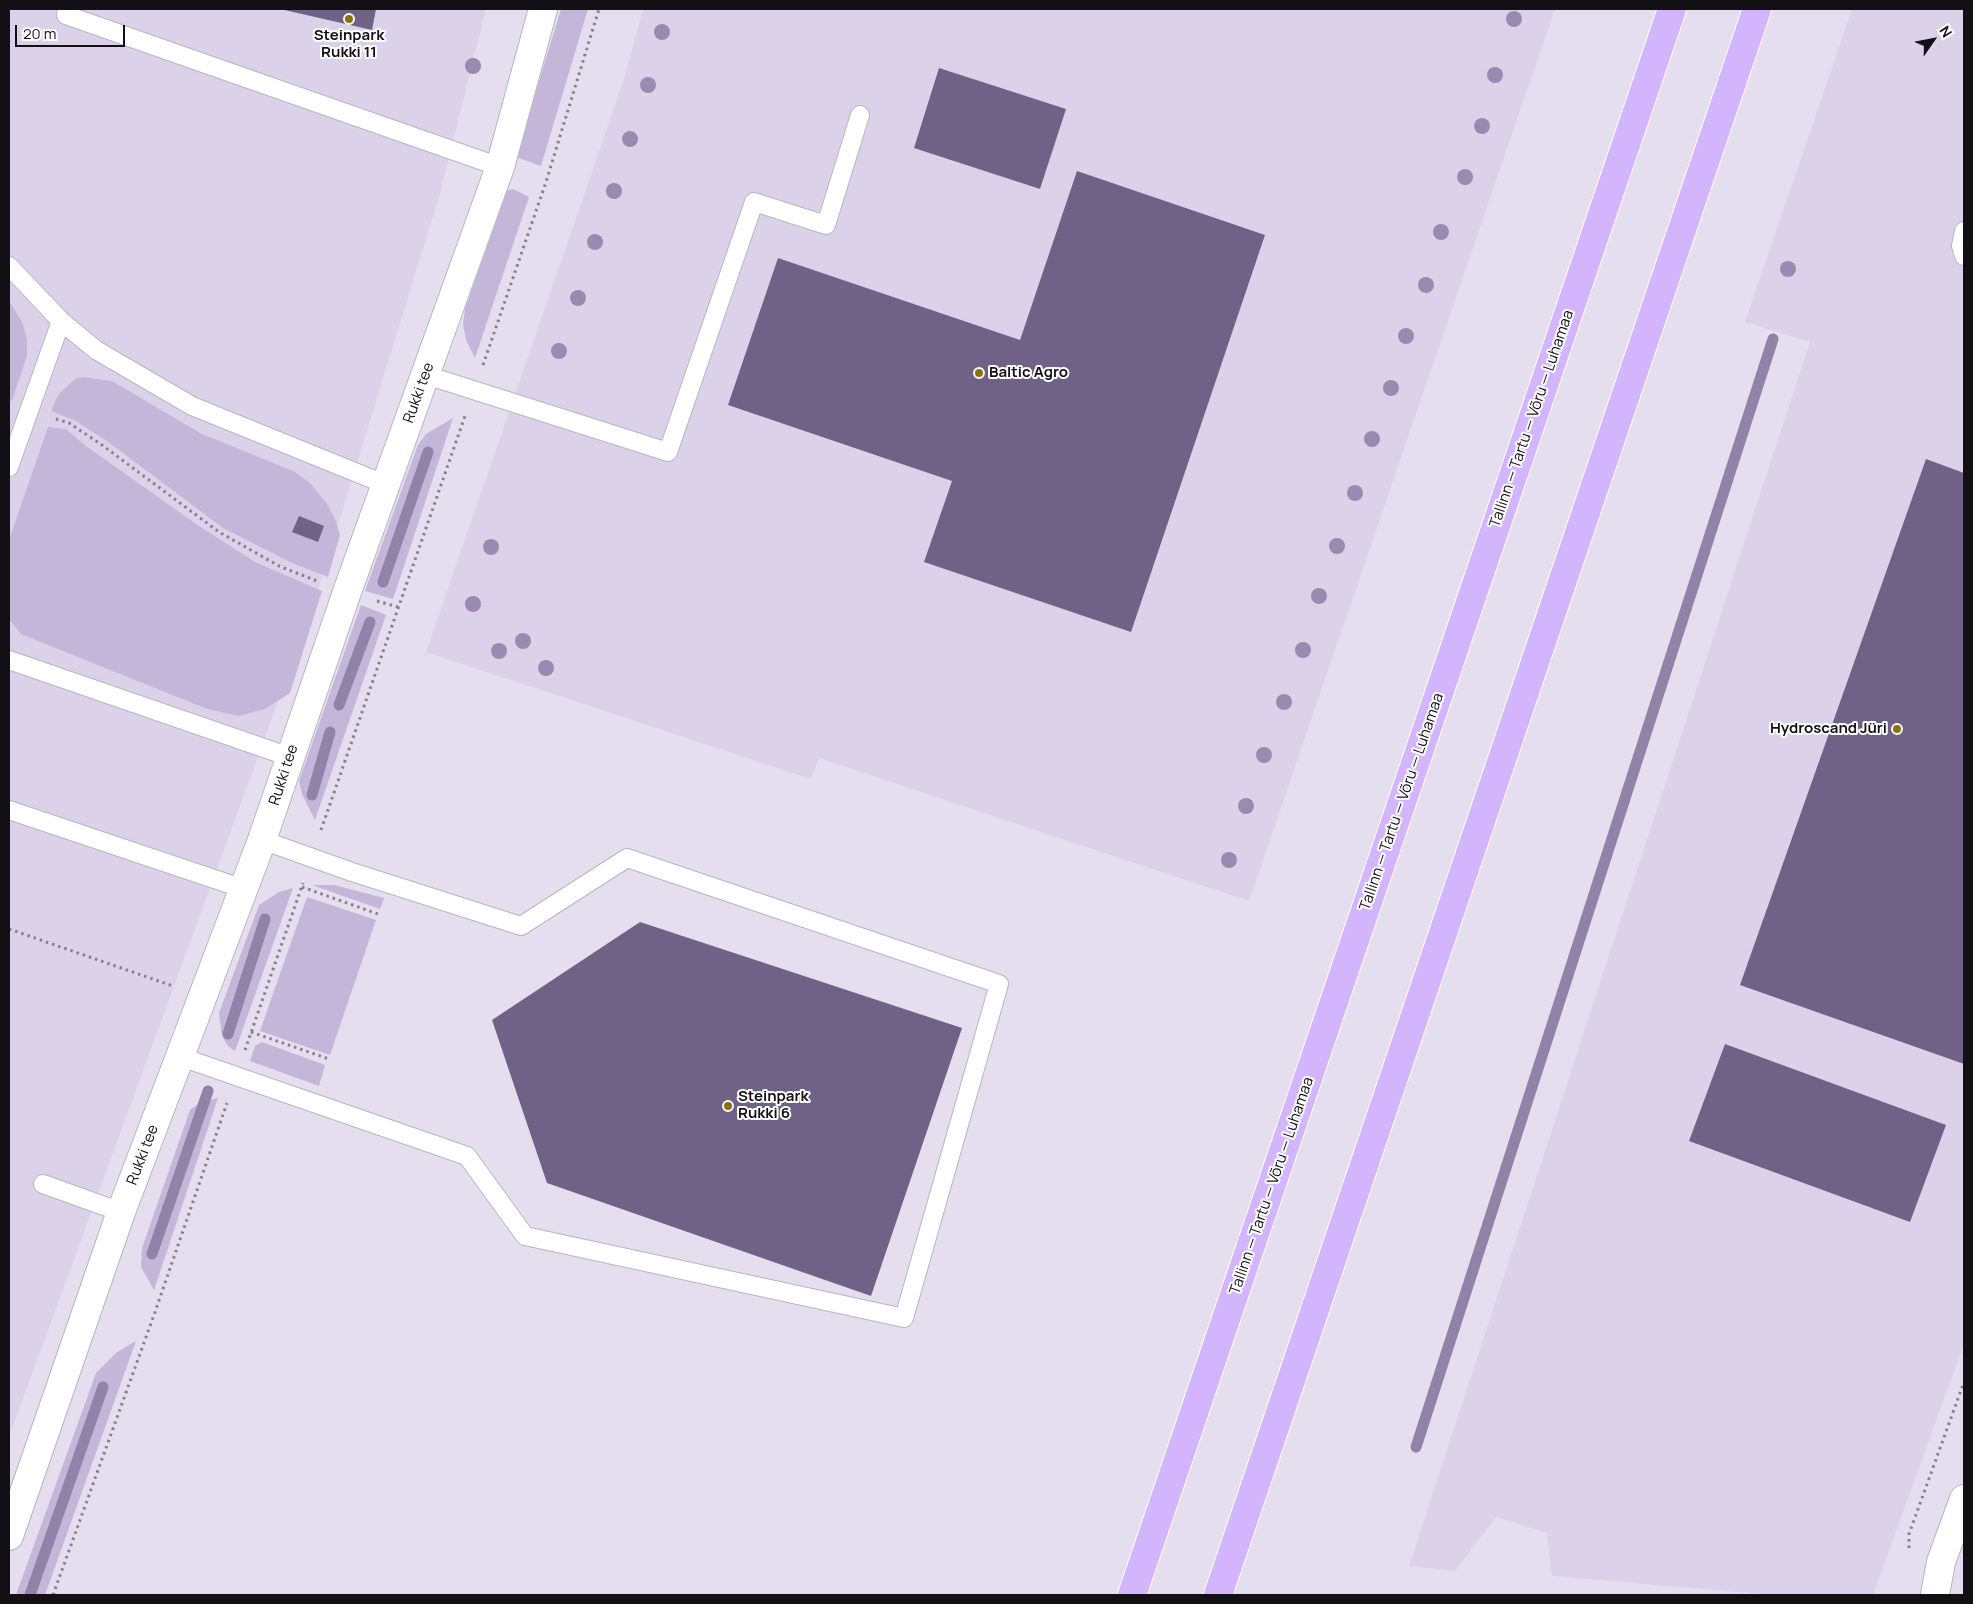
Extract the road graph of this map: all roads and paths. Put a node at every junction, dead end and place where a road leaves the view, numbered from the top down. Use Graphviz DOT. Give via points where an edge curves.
graph roads {
  1 [pos="67,9"];
  2 [pos="543,9"];
  3 [pos="599,9"];
  4 [pos="1672,9"];
  5 [pos="1757,9"];
  6 [pos="860,115"];
  7 [pos="500,166"];
  8 [pos="1964,231"];
  9 [pos="1964,256"];
  10 [pos="9,266"];
  11 [pos="61,321"];
  12 [pos="426,375"];
  13 [pos="474,390"];
  14 [pos="29,411"];
  15 [pos="9,467"];
  16 [pos="387,485"];
  17 [pos="347,592"];
  18 [pos="398,607"];
  19 [pos="9,660"];
  20 [pos="290,758"];
  21 [pos="9,810"];
  22 [pos="262,840"];
  23 [pos="312,857"];
  24 [pos="302,887"];
  25 [pos="244,889"];
  26 [pos="378,914"];
  27 [pos="9,929"];
  28 [pos="204,997"];
  29 [pos="252,1032"];
  30 [pos="182,1057"];
  31 [pos="329,1059"];
  32 [pos="236,1076"];
  33 [pos="43,1184"];
  34 [pos="121,1212"];
  35 [pos="1964,1499"];
  36 [pos="9,1536"];
  37 [pos="53,1595"];
  38 [pos="1132,1595"];
  39 [pos="1218,1595"];
  40 [pos="1935,1595"];
  1 -- 7 [label="lane" via="66,15"];
  2 -- 7 [label="street, Rukki tee"];
  3 -- 13 [label="path" via="546,182"];
  4 -- 38 [label="highway, Tallinn — Tartu — Võru — Luhamaa"];
  5 -- 39 [label="highway"];
  6 -- 13 [label="lane" via="826,225 754,202 668,452"];
  7 -- 12 [label="street, Rukki tee"];
  8 -- 9 [label="lane" via="1961,246"];
  10 -- 11 [label="lane"];
  11 -- 14 [label="lane"];
  11 -- 16 [label="lane" via="96,350 192,406"];
  12 -- 13 [label="lane"];
  12 -- 16 [label="street, Rukki tee"];
  13 -- 18 [label="path"];
  14 -- 15 [label="lane"];
  14 -- 17 [label="path" via="69,423 219,532 279,566"];
  16 -- 17 [label="street, Rukki tee"];
  17 -- 18 [label="path"];
  17 -- 20 [label="street, Rukki tee"];
  18 -- 23 [label="path"];
  19 -- 20 [label="lane"];
  20 -- 22 [label="street, Rukki tee"];
  21 -- 25 [label="lane"];
  22 -- 23 [label="lane"];
  22 -- 25 [label="street, Rukki tee"];
  23 -- 24 [label="path"];
  23 -- 32 [label="lane" via="522,926 627,858 999,984 904,1318 525,1236 467,1156"];
  24 -- 26 [label="path"];
  24 -- 29 [label="path"];
  25 -- 28 [label="street, Rukki tee"];
  27 -- 28 [label="path"];
  28 -- 30 [label="street, Rukki tee"];
  29 -- 31 [label="path"];
  29 -- 32 [label="path"];
  30 -- 32 [label="lane"];
  30 -- 34 [label="street, Rukki tee"];
  32 -- 37 [label="path"];
  33 -- 34 [label="lane"];
  34 -- 36 [label="street, Rukki tee"];
  35 -- 40 [label="street" via="1941,1562"];
}
